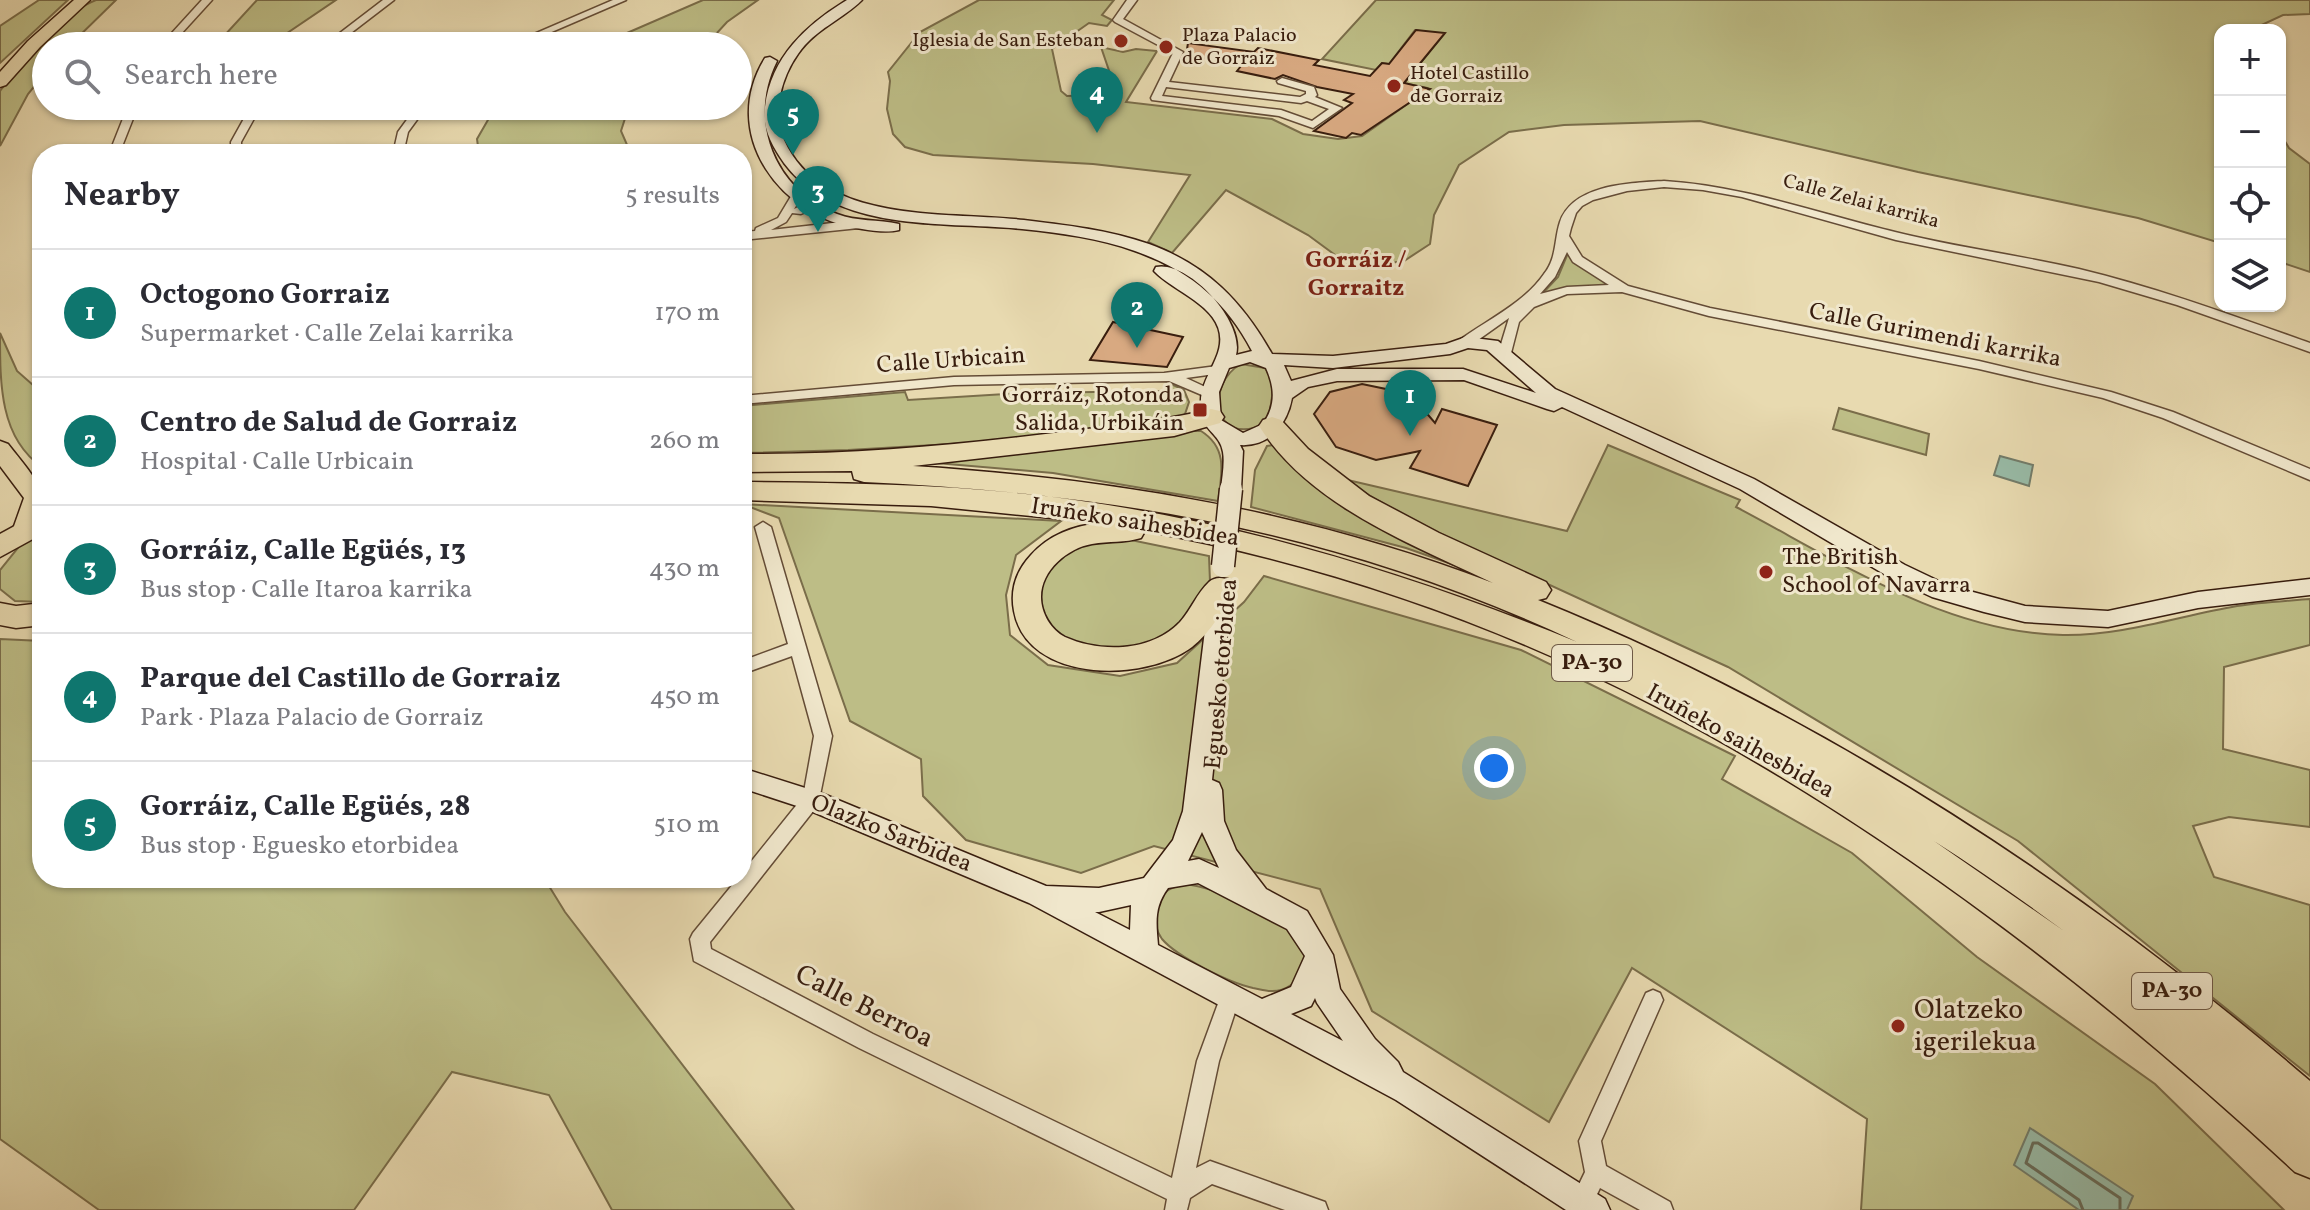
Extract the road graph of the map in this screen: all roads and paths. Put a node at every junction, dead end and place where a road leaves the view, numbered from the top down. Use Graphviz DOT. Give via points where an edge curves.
graph roads {
  1 [pos="83,0"];
  2 [pos="207,0"];
  3 [pos="389,0"];
  4 [pos="621,0"];
  5 [pos="839,0"];
  6 [pos="856,0"];
  7 [pos="1132,0"];
  8 [pos="47,32"];
  9 [pos="178,32"];
  10 [pos="347,32"];
  11 [pos="544,32"];
  12 [pos="32,46"];
  13 [pos="1282,81"];
  14 [pos="0,82"];
  15 [pos="1163,84"];
  16 [pos="1307,98"];
  17 [pos="127,120"];
  18 [pos="248,120"];
  19 [pos="412,120"];
  20 [pos="118,144"];
  21 [pos="236,144"];
  22 [pos="400,144"];
  23 [pos="803,200"];
  24 [pos="841,201"];
  25 [pos="834,218"];
  26 [pos="859,224"];
  27 [pos="800,230"];
  28 [pos="752,232"];
  29 [pos="1563,234"];
  30 [pos="752,235"];
  31 [pos="1624,289"];
  32 [pos="1248,326"];
  33 [pos="1458,345"];
  34 [pos="2310,348"];
  35 [pos="1507,358"];
  36 [pos="1266,359"];
  37 [pos="1333,362"];
  38 [pos="1220,367"];
  39 [pos="1467,376"];
  40 [pos="1164,377"];
  41 [pos="1284,395"];
  42 [pos="752,399"];
  43 [pos="1215,415"];
  44 [pos="1603,419"];
  45 [pos="1263,432"];
  46 [pos="5,455"];
  47 [pos="752,463"];
  48 [pos="752,470"];
  49 [pos="32,472"];
  50 [pos="2310,475"];
  51 [pos="1235,490"];
  52 [pos="752,491"];
  53 [pos="32,492"];
  54 [pos="32,504"];
  55 [pos="763,527"];
  56 [pos="16,534"];
  57 [pos="1225,574"];
  58 [pos="2310,587"];
  59 [pos="0,614"];
  60 [pos="32,615"];
  61 [pos="1532,637"];
  62 [pos="797,647"];
  63 [pos="752,664"];
  64 [pos="752,781"];
  65 [pos="812,800"];
  66 [pos="752,874"];
  67 [pos="1156,882"];
  68 [pos="2027,884"];
  69 [pos="741,888"];
  70 [pos="1038,895"];
  71 [pos="1258,898"];
  72 [pos="1145,951"];
  73 [pos="1319,955"];
  74 [pos="1230,997"];
  75 [pos="1653,1000"];
  76 [pos="1262,1012"];
  77 [pos="1406,1090"];
  78 [pos="2310,1108"];
  79 [pos="2310,1157"];
  80 [pos="1596,1173"];
  81 [pos="1177,1202"];
  82 [pos="1588,1206"];
  83 [pos="1317,1210"];
  84 [pos="1662,1210"];
  1 -- 8 [label="main road"];
  2 -- 9 [label="street"];
  3 -- 10 [label="street"];
  4 -- 11 [label="street"];
  5 -- 23 [label="street" via="782,45 758,92 755,118 760,143 786,185"];
  6 -- 24 [label="street" via="826,18 786,60 770,114 791,166"];
  7 -- 15 [label="street" via="1118,20 1178,52"];
  12 -- 14 [label="main road"];
  13 -- 16 [label="street" via="1310,89"];
  15 -- 16 [label="street"];
  15 -- 16 [label="street" via="1156,98 1281,113 1313,125 1337,108"];
  17 -- 20 [label="street"];
  18 -- 21 [label="street"];
  19 -- 22 [label="street"];
  23 -- 24 [label="street"];
  23 -- 25 [label="street"];
  23 -- 28 [label="street" via="782,220"];
  24 -- 25 [label="street" via="844,209"];
  24 -- 32 [label="street" via="871,211 1039,226 1153,252 1210,281"];
  25 -- 26 [label="street"];
  25 -- 27 [label="street"];
  26 -- 27 [label="street"];
  26 -- 38 [label="street" via="999,232 1136,259 1171,275 1212,307 1225,327 1229,347"];
  27 -- 30 [label="street"];
  29 -- 31 [label="street, Calle Gurimendi karrika" via="1577,259"];
  29 -- 33 [label="street, Calle Zelai karrika" via="1559,260 1545,285 1510,314"];
  29 -- 34 [label="street, Calle Zelai karrika" via="1565,220 1585,199 1613,190 1684,186 1747,194 1867,230 2103,279"];
  31 -- 35 [label="street" via="1572,290 1532,304 1509,332"];
  31 -- 50 [label="street, Calle Gurimendi karrika" via="1709,312 2106,395 2168,415"];
  32 -- 36 [label="street"];
  32 -- 37 [label="street, Calle Zelai karrika" via="1282,352"];
  33 -- 35 [label="street" via="1492,345"];
  33 -- 37 [label="street, Calle Zelai karrika"];
  33 -- 39 [label="street" via="1447,360"];
  35 -- 39 [label="street" via="1499,376"];
  35 -- 44 [label="street" via="1548,393"];
  36 -- 37 [label="street, Calle Zelai karrika"];
  36 -- 38 [label="street" via="1251,356"];
  36 -- 41 [label="street" via="1278,370"];
  38 -- 40 [label="street, Calle Urbicain"];
  38 -- 43 [label="street"];
  39 -- 41 [label="street" via="1337,375 1302,382"];
  39 -- 44 [label="street"];
  40 -- 42 [label="street, Calle Urbicain" via="954,381"];
  40 -- 43 [label="street, Calle Urbicain" via="1180,379"];
  41 -- 45 [label="street" via="1279,418"];
  43 -- 45 [label="street"];
  43 -- 47 [label="highway" via="1174,427 939,454"];
  43 -- 51 [label="street, Eguesko etorbidea" via="1233,451"];
  44 -- 58 [label="street" via="1747,484 1918,581 1998,608 2108,619 2198,600"];
  45 -- 51 [label="street, Eguesko etorbidea" via="1247,454"];
  45 -- 68 [label="highway" via="1341,493 1713,678 1893,783"];
  46 -- 49 [label="main road"];
  46 -- 53 [label="main road"];
  48 -- 68 [label="highway, Iruñeko saihesbidea / PA-30" via="973,477 1067,487 1261,521 1364,548 1494,593 1740,706 1885,790"];
  51 -- 57 [label="street, Eguesko etorbidea"];
  52 -- 61 [label="highway, Iruñeko saihesbidea / PA-30" via="980,500 1117,515 1327,563"];
  54 -- 56 [label="main road"];
  55 -- 62 [label="street"];
  57 -- 61 [label="highway" via="1187,634 1144,657 1079,657 1058,648 1041,635 1024,603 1024,588 1034,568 1054,548 1075,537 1128,530 1293,565"];
  57 -- 67 [label="street, Eguesko etorbidea" via="1196,811 1184,846"];
  57 -- 71 [label="street, Eguesko etorbidea" via="1210,827 1229,864"];
  59 -- 60 [label="highway"];
  61 -- 79 [label="highway, Iruñeko saihesbidea / PA-30" via="1688,708 1809,777 1939,862 2187,1048"];
  62 -- 63 [label="street"];
  62 -- 65 [label="street" via="823,736"];
  64 -- 65 [label="street, Olazko Sarbidea"];
  65 -- 66 [label="street, Calle Berroa"];
  65 -- 70 [label="street, Olazko Sarbidea"];
  67 -- 70 [label="street, Olazko Sarbidea" via="1099,900"];
  67 -- 71 [label="street, Olazko Sarbidea" via="1199,871"];
  67 -- 72 [label="street" via="1142,910"];
  68 -- 78 [label="highway, Iruñeko saihesbidea / PA-30" via="2195,1009"];
  69 -- 81 [label="street, Calle Berroa" via="700,939 701,954"];
  70 -- 72 [label="street, Olazko Sarbidea"];
  71 -- 73 [label="street, Olazko Sarbidea" via="1297,920"];
  72 -- 74 [label="street, Olazko Sarbidea"];
  73 -- 76 [label="street" via="1301,997"];
  73 -- 77 [label="street" via="1327,994 1365,1049"];
  74 -- 76 [label="street, Olazko Sarbidea"];
  74 -- 81 [label="street" via="1208,1061"];
  75 -- 80 [label="street" via="1590,1141"];
  76 -- 77 [label="street"];
  77 -- 82 [label="street"];
  80 -- 82 [label="street"];
  80 -- 84 [label="street"];
  81 -- 83 [label="street" via="1210,1172"];
}
